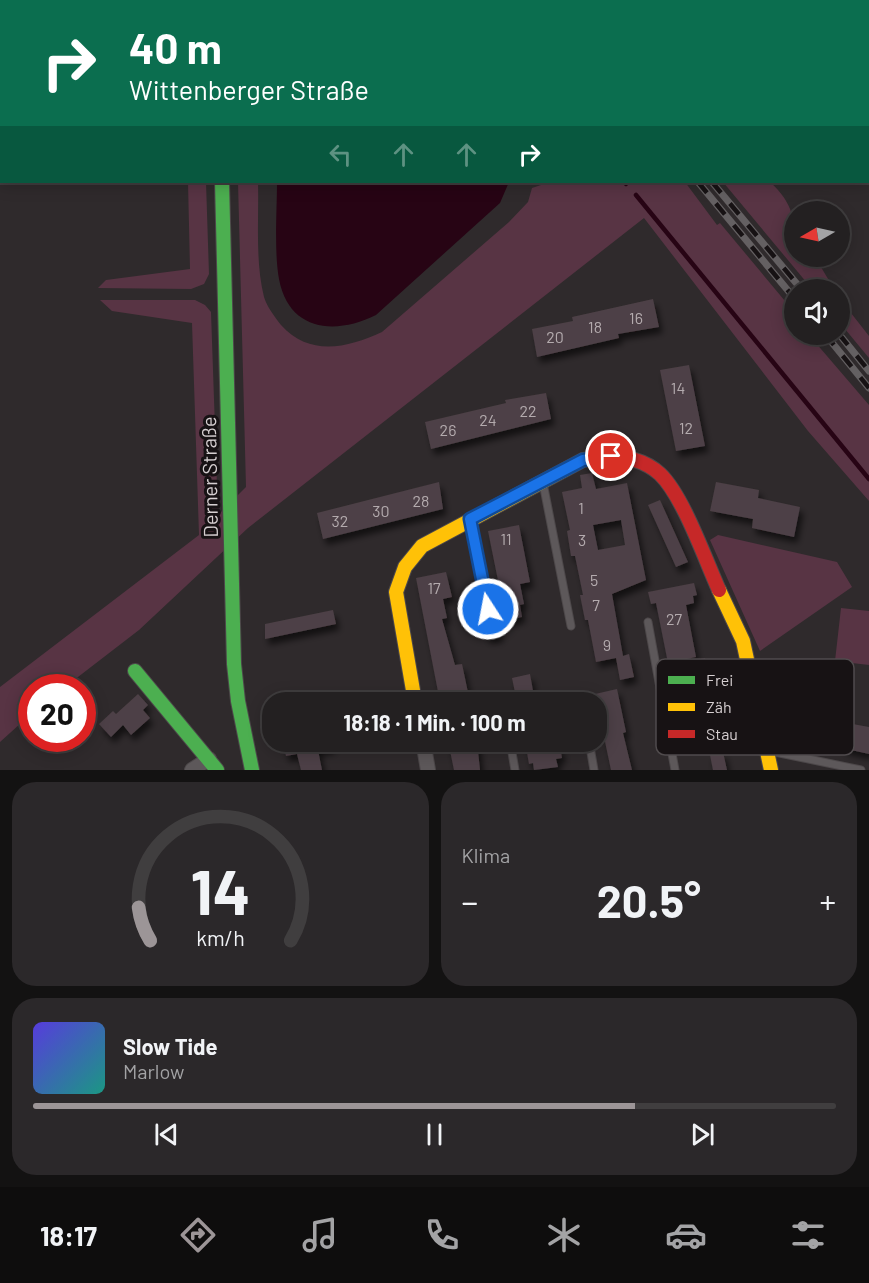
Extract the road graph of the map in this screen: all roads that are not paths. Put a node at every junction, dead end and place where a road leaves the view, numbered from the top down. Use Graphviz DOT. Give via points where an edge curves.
graph roads {
  1 [pos="222,183"];
  2 [pos="543,480"];
  3 [pos="470,519"];
  4 [pos="488,609"];
  5 [pos="648,622"];
  6 [pos="571,626"];
  7 [pos="747,659"];
  8 [pos="656,666"];
  9 [pos="135,671"];
  10 [pos="413,692"];
  11 [pos="425,752"];
  12 [pos="512,752"];
  13 [pos="591,752"];
  14 [pos="672,755"];
  15 [pos="769,755"];
  16 [pos="791,755"];
  17 [pos="213,765"];
  18 [pos="192,770"];
  19 [pos="252,770"];
  20 [pos="428,770"];
  21 [pos="515,770"];
  22 [pos="594,770"];
  23 [pos="675,770"];
  24 [pos="771,770"];
  25 [pos="861,770"];
  1 -- 19 [label="street, Derner Straße" via="238,701"];
  2 -- 3 [label="street"];
  2 -- 6 [label="lane"];
  2 -- 7 [label="street" via="583,460 611,456 637,460 660,474 678,500 743,641"];
  3 -- 4 [label="lane"];
  3 -- 10 [label="street" via="422,546 403,567 398,580 400,625"];
  5 -- 8 [label="lane"];
  9 -- 17 [label="street"];
  11 -- 20 [label="street"];
  12 -- 21 [label="lane"];
  13 -- 22 [label="lane"];
  14 -- 23 [label="lane"];
  15 -- 24 [label="street"];
  16 -- 25 [label="lane"];
  17 -- 18 [label="street"];
}
